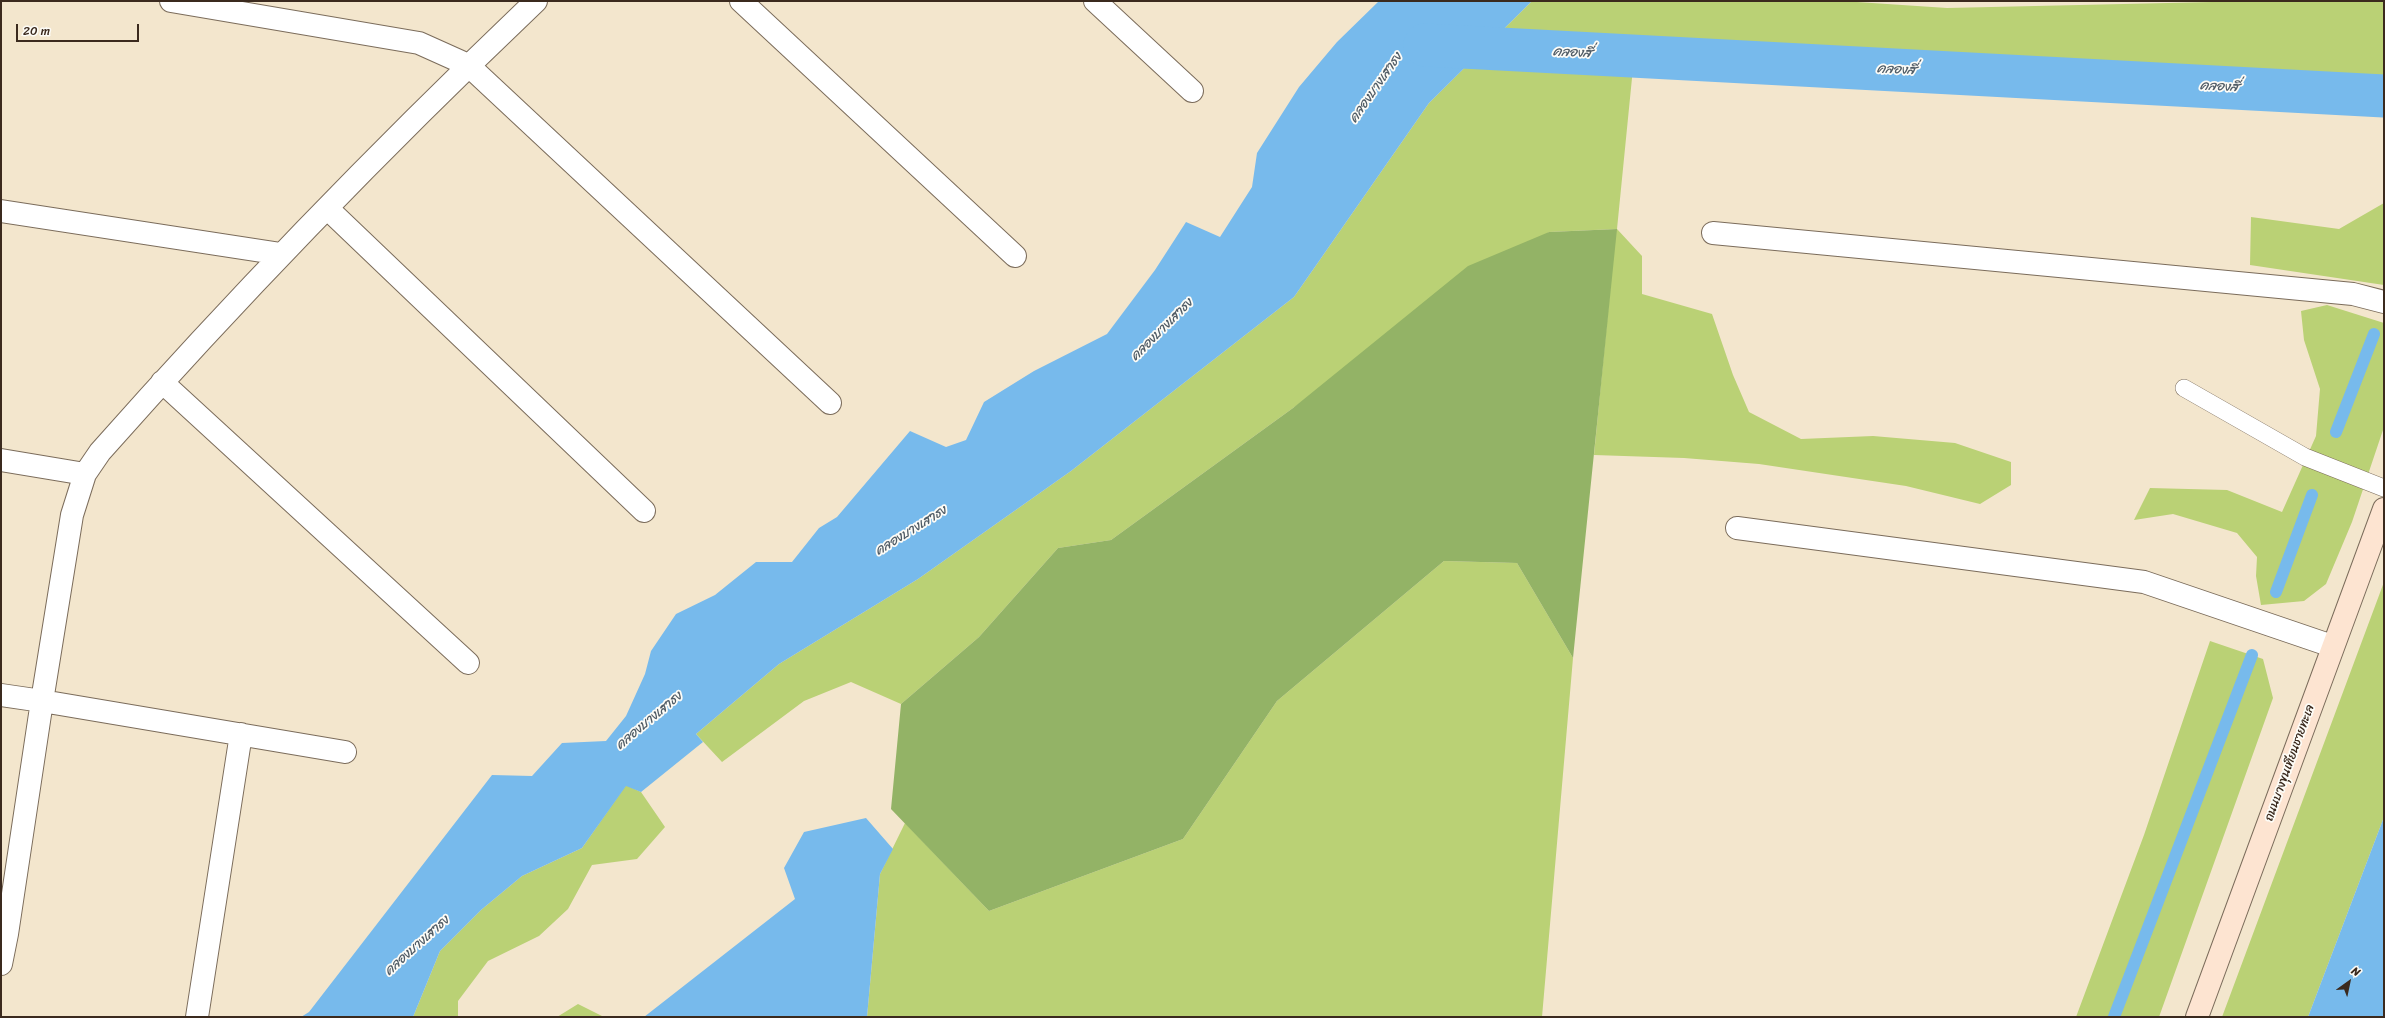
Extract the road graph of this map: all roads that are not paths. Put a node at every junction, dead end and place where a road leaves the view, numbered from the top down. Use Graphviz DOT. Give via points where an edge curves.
graph roads {
  1 [pos="171,1"];
  2 [pos="536,1"];
  3 [pos="741,1"];
  4 [pos="1095,1"];
  5 [pos="468,65"];
  6 [pos="1192,91"];
  7 [pos="328,209"];
  8 [pos="1,211"];
  9 [pos="1713,233"];
  10 [pos="281,254"];
  11 [pos="1015,256"];
  12 [pos="2384,302"];
  13 [pos="162,382"];
  14 [pos="2184,388"];
  15 [pos="830,403"];
  16 [pos="1,460"];
  17 [pos="85,474"];
  18 [pos="2384,488"];
  19 [pos="2384,509"];
  20 [pos="644,511"];
  21 [pos="1737,528"];
  22 [pos="2332,646"];
  23 [pos="468,663"];
  24 [pos="1,695"];
  25 [pos="42,701"];
  26 [pos="242,734"];
  27 [pos="345,752"];
  28 [pos="4,933"];
  29 [pos="1,964"];
  30 [pos="197,1017"];
  31 [pos="2197,1017"];
  1 -- 5 [label="street" via="420,43"];
  2 -- 5 [label="street"];
  3 -- 11 [label="street"];
  4 -- 6 [label="street"];
  5 -- 7 [label="street" via="390,142"];
  5 -- 15 [label="street"];
  7 -- 10 [label="street"];
  7 -- 20 [label="street"];
  8 -- 10 [label="street"];
  9 -- 12 [label="street" via="2353,294"];
  10 -- 13 [label="street"];
  13 -- 17 [label="street" via="100,452"];
  13 -- 23 [label="street"];
  14 -- 18 [label="lane" via="2306,457"];
  16 -- 17 [label="street"];
  17 -- 25 [label="street" via="72,515"];
  19 -- 22 [label="main road, ถนนบางขุนเทียนชายทะเล"];
  21 -- 22 [label="street" via="2144,582"];
  22 -- 31 [label="main road, ถนนบางขุนเทียนชายทะเล"];
  24 -- 25 [label="street"];
  25 -- 26 [label="street"];
  25 -- 28 [label="street"];
  26 -- 27 [label="street"];
  26 -- 30 [label="street"];
  28 -- 29 [label="street"];
}
